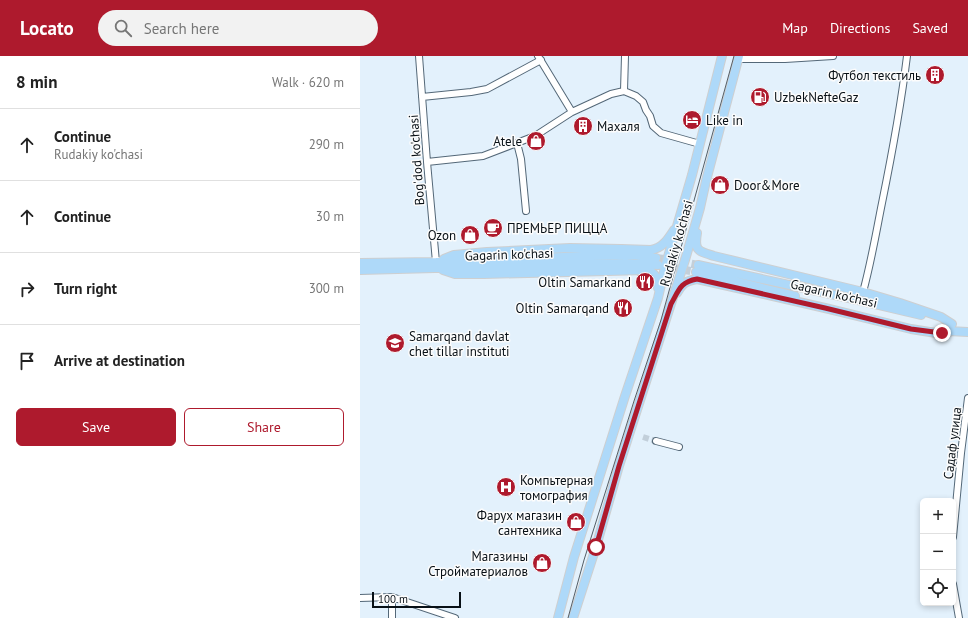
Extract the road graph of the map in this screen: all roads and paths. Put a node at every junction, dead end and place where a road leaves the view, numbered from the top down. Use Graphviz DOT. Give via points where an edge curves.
graph roads {
  1 [pos="419,56"];
  2 [pos="625,56"];
  3 [pos="722,56"];
  4 [pos="833,56"];
  5 [pos="907,56"];
  6 [pos="739,57"];
  7 [pos="540,58"];
  8 [pos="624,91"];
  9 [pos="422,97"];
  10 [pos="572,112"];
  11 [pos="517,143"];
  12 [pos="700,144"];
  13 [pos="427,162"];
  14 [pos="692,175"];
  15 [pos="706,181"];
  16 [pos="699,210"];
  17 [pos="526,211"];
  18 [pos="679,220"];
  19 [pos="657,261"];
  20 [pos="360,263"];
  21 [pos="436,265"];
  22 [pos="697,268"];
  23 [pos="360,270"];
  24 [pos="863,292"];
  25 [pos="658,298"];
  26 [pos="671,304"];
  27 [pos="953,328"];
  28 [pos="968,331"];
  29 [pos="625,396"];
  30 [pos="968,398"];
  31 [pos="640,401"];
  32 [pos="656,441"];
  33 [pos="679,447"];
  34 [pos="953,534"];
  35 [pos="392,597"];
  36 [pos="360,598"];
  37 [pos="956,601"];
  38 [pos="392,618"];
  39 [pos="455,618"];
  40 [pos="558,618"];
  41 [pos="573,618"];
  42 [pos="959,618"];
  1 -- 9 [label="street, Bog'dod ko'chasi"];
  2 -- 8 [label="street"];
  3 -- 12 [label="main road, Rudakiy ko'chasi"];
  4 -- 6 [label="street" via="785,59"];
  5 -- 24 [label="street" via="889,171"];
  6 -- 15 [label="main road, Rudakiy ko'chasi"];
  7 -- 9 [label="street" via="487,89"];
  7 -- 10 [label="street"];
  8 -- 10 [label="street" via="611,94"];
  8 -- 12 [label="street" via="643,102 654,126 661,133"];
  9 -- 13 [label="street, Bog'dod ko'chasi"];
  10 -- 11 [label="street" via="535,136"];
  11 -- 13 [label="street" via="484,156"];
  11 -- 17 [label="street"];
  12 -- 14 [label="main road, Rudakiy ko'chasi"];
  13 -- 21 [label="street, Bog'dod ko'chasi"];
  14 -- 15 [label="main road"];
  14 -- 18 [label="main road, Rudakiy ko'chasi"];
  15 -- 16 [label="main road, Rudakiy ko'chasi"];
  16 -- 24 [label="main road" via="695,244 700,251"];
  16 -- 26 [label="main road, Rudakiy ko'chasi"];
  18 -- 21 [label="main road" via="662,246 655,249 570,248 487,252 454,255"];
  18 -- 25 [label="main road, Rudakiy ko'chasi"];
  19 -- 21 [label="main road, Gagarin ko'chasi" via="635,256 612,255"];
  20 -- 21 [label="main road, Gagarin ko'chasi"];
  21 -- 23 [label="main road, Gagarin ko'chasi"];
  21 -- 25 [label="main road" via="455,274 646,270 657,278"];
  22 -- 27 [label="main road, Gagarin ko'chasi" via="929,328"];
  24 -- 27 [label="main road" via="941,317"];
  25 -- 29 [label="main road, Rudakiy ko'chasi"];
  26 -- 27 [label="main road" via="683,284 697,279 911,329 942,333"];
  26 -- 31 [label="main road, Rudakiy ko'chasi"];
  27 -- 28 [label="main road, Gagarin ko'chasi"];
  29 -- 31 [label="main road"];
  29 -- 40 [label="main road, Rudakiy ko'chasi" via="574,557"];
  30 -- 34 [label="street, Садаф улица"];
  31 -- 41 [label="main road, Rudakiy ko'chasi"];
  32 -- 33 [label="street"];
  35 -- 36 [label="street"];
  35 -- 38 [label="street"];
  35 -- 39 [label="street"];
  37 -- 42 [label="street"];
}
